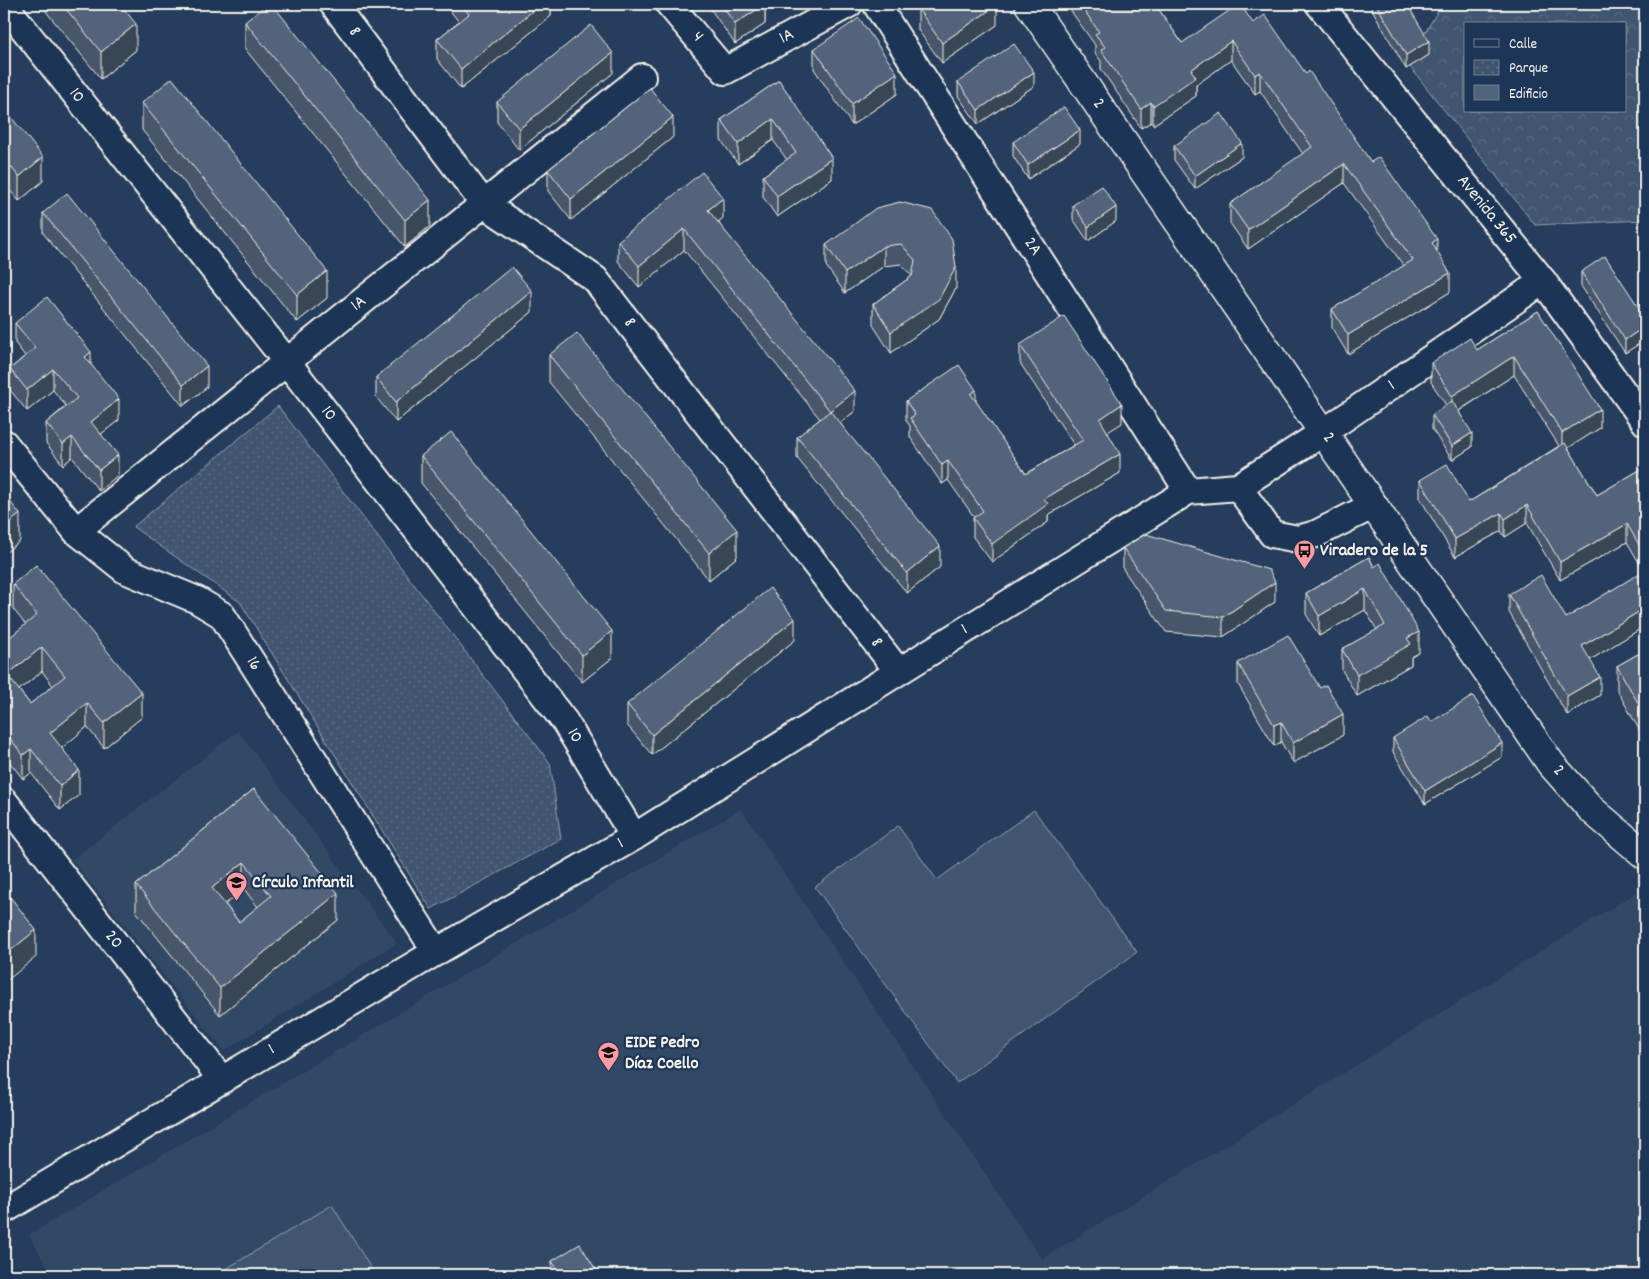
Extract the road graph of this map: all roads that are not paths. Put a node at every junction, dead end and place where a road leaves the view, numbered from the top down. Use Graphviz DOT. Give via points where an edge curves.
graph roads {
  1 [pos="4,4"];
  2 [pos="333,4"];
  3 [pos="669,4"];
  4 [pos="849,4"];
  5 [pos="876,4"];
  6 [pos="1029,4"];
  7 [pos="1319,4"];
  8 [pos="725,71"];
  9 [pos="642,77"];
  10 [pos="484,204"];
  11 [pos="1543,282"];
  12 [pos="288,362"];
  13 [pos="1645,422"];
  14 [pos="1324,432"];
  15 [pos="4,443"];
  16 [pos="1238,487"];
  17 [pos="1188,491"];
  18 [pos="1374,504"];
  19 [pos="76,531"];
  20 [pos="898,671"];
  21 [pos="4,801"];
  22 [pos="634,836"];
  23 [pos="1645,856"];
  24 [pos="436,952"];
  25 [pos="222,1080"];
  26 [pos="4,1210"];
  1 -- 12 [label="street, 10"];
  2 -- 10 [label="street, 8"];
  3 -- 8 [label="street, 4"];
  4 -- 8 [label="street, 1A"];
  5 -- 17 [label="street, 2A"];
  6 -- 14 [label="street, 2"];
  7 -- 11 [label="street, Avenida 365"];
  9 -- 10 [label="street, 1A"];
  10 -- 12 [label="street, 1A"];
  10 -- 20 [label="street, 8" via="595,279"];
  11 -- 13 [label="street, Avenida 365"];
  11 -- 14 [label="street, 1"];
  12 -- 19 [label="street, 1A"];
  12 -- 22 [label="street, 10" via="565,722"];
  14 -- 16 [label="street, 1"];
  14 -- 18 [label="street, 2"];
  15 -- 19 [label="street, 16"];
  16 -- 17 [label="street, 1"];
  16 -- 18 [label="street" via="1272,534 1298,539 1316,534"];
  17 -- 20 [label="street, 1"];
  18 -- 23 [label="street, 2" via="1551,764 1592,810"];
  19 -- 24 [label="street, 16" via="125,570 197,600 222,616"];
  20 -- 22 [label="street, 1"];
  21 -- 25 [label="street, 20"];
  22 -- 24 [label="street, 1"];
  24 -- 25 [label="street, 1"];
  25 -- 26 [label="street, 1"];
}
